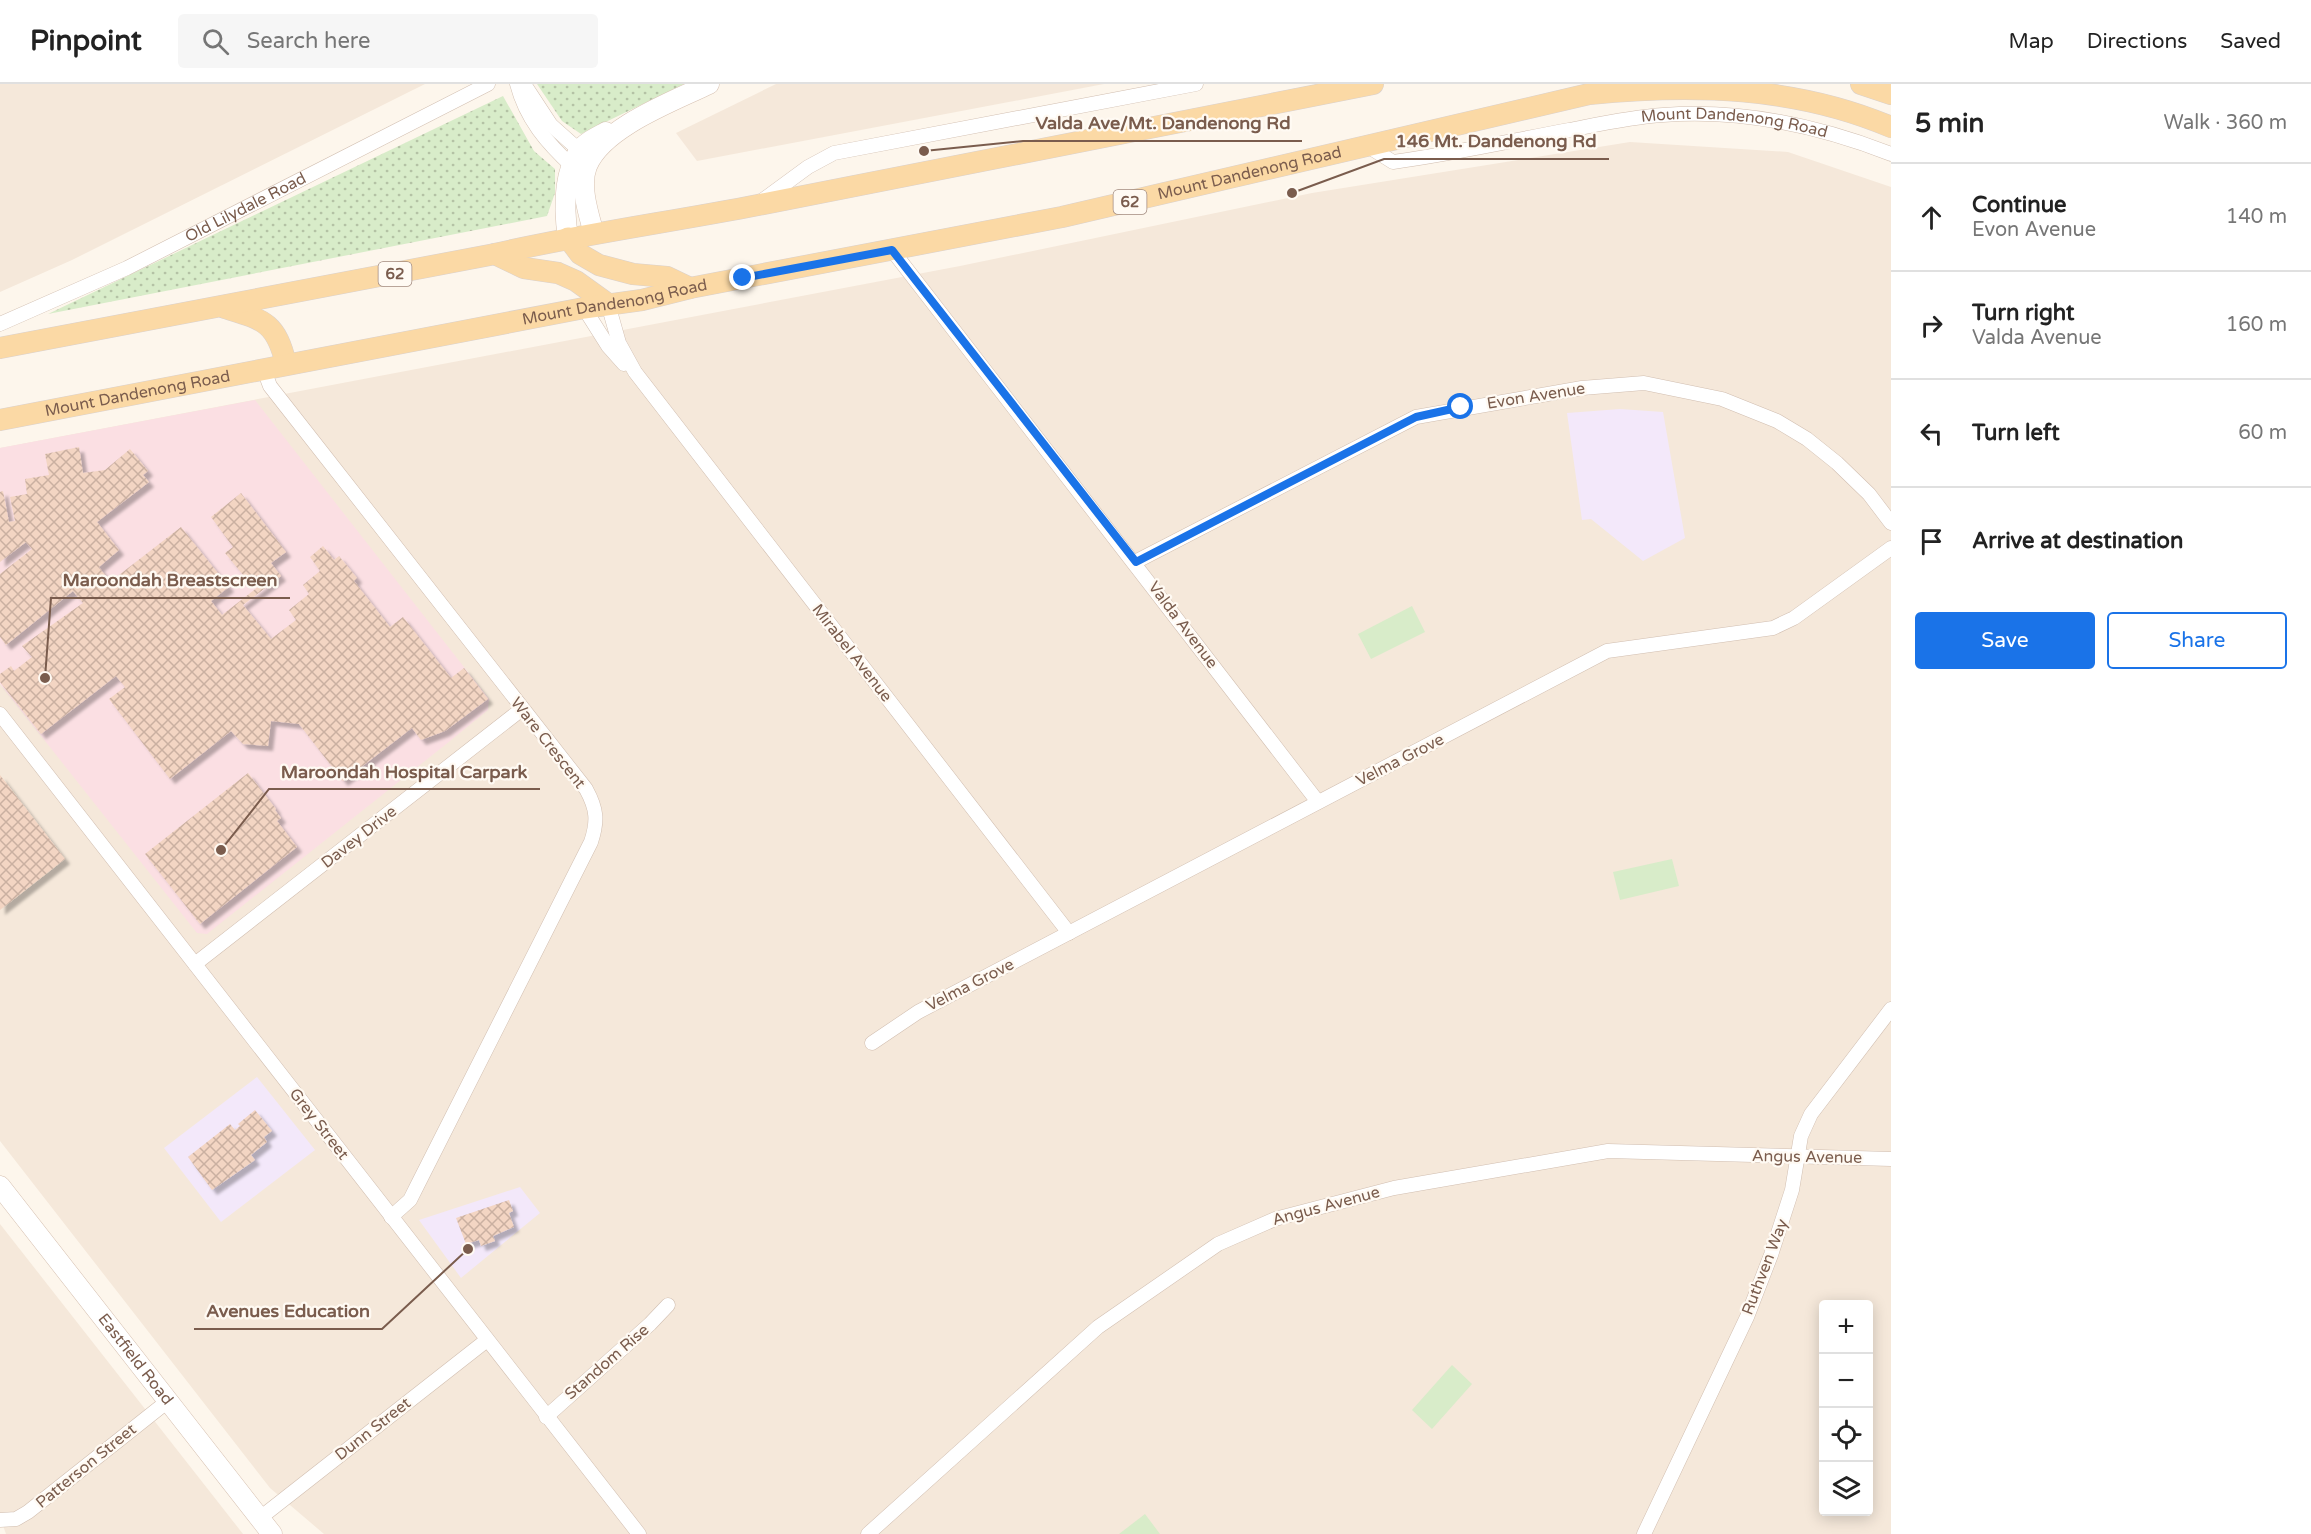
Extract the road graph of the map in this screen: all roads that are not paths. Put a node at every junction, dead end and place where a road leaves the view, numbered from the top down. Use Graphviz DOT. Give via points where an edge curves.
graph roads {
  1 [pos="488,84"];
  2 [pos="517,84"];
  3 [pos="524,84"];
  4 [pos="709,84"];
  5 [pos="1196,84"];
  6 [pos="1373,84"];
  7 [pos="1861,84"];
  8 [pos="1891,94"];
  9 [pos="1891,127"];
  10 [pos="1366,145"];
  11 [pos="1891,154"];
  12 [pos="580,161"];
  13 [pos="756,205"];
  14 [pos="594,234"];
  15 [pos="568,238"];
  16 [pos="892,250"];
  17 [pos="495,254"];
  18 [pos="598,264"];
  19 [pos="576,280"];
  20 [pos="690,288"];
  21 [pos="608,304"];
  22 [pos="222,307"];
  23 [pos="584,308"];
  24 [pos="0,324"];
  25 [pos="0,348"];
  26 [pos="286,364"];
  27 [pos="264,370"];
  28 [pos="634,372"];
  29 [pos="0,420"];
  30 [pos="1891,523"];
  31 [pos="1891,548"];
  32 [pos="1136,562"];
  33 [pos="522,709"];
  34 [pos="0,714"];
  35 [pos="1318,802"];
  36 [pos="1069,933"];
  37 [pos="195,964"];
  38 [pos="1891,1009"];
  39 [pos="872,1043"];
  40 [pos="1798,1157"];
  41 [pos="1891,1159"];
  42 [pos="0,1186"];
  43 [pos="391,1216"];
  44 [pos="668,1305"];
  45 [pos="487,1340"];
  46 [pos="168,1401"];
  47 [pos="546,1416"];
  48 [pos="260,1518"];
  49 [pos="0,1520"];
  50 [pos="272,1534"];
  51 [pos="639,1534"];
  52 [pos="868,1534"];
  53 [pos="1644,1534"];
  1 -- 24 [label="street, Old Lilydale Road" via="127,268"];
  2 -- 12 [label="street" via="539,133"];
  3 -- 12 [label="street"];
  4 -- 12 [label="main road" via="623,128"];
  5 -- 13 [label="street" via="834,153 807,167"];
  6 -- 13 [label="main road, 62"];
  7 -- 8 [label="main road"];
  9 -- 10 [label="main road, Mount Dandenong Road / 62" via="1828,106 1731,88 1635,89 1589,94"];
  10 -- 11 [label="street, Mount Dandenong Road" via="1394,162 1664,114 1795,124"];
  10 -- 16 [label="main road, Mount Dandenong Road / 62" via="1165,194"];
  12 -- 14 [label="main road"];
  12 -- 15 [label="main road" via="566,197"];
  13 -- 14 [label="main road, 62"];
  14 -- 15 [label="main road, 62"];
  14 -- 18 [label="main road"];
  15 -- 17 [label="main road, 62"];
  15 -- 18 [label="main road" via="580,254"];
  15 -- 19 [label="main road"];
  16 -- 20 [label="main road, Mount Dandenong Road / 62"];
  16 -- 32 [label="street, Valda Avenue"];
  17 -- 19 [label="main road" via="524,268"];
  17 -- 22 [label="main road, 62"];
  18 -- 20 [label="main road" via="633,274 668,277"];
  18 -- 21 [label="main road"];
  19 -- 21 [label="main road"];
  19 -- 23 [label="main road"];
  20 -- 21 [label="main road, Mount Dandenong Road / 62"];
  21 -- 23 [label="main road, Mount Dandenong Road / 62"];
  21 -- 28 [label="street, Mirabel Avenue" via="619,343"];
  22 -- 25 [label="main road, 62"];
  22 -- 26 [label="main road" via="261,319 272,327"];
  23 -- 26 [label="main road, Mount Dandenong Road / 62"];
  23 -- 28 [label="street, Mirabel Avenue" via="608,346"];
  26 -- 27 [label="main road, Mount Dandenong Road / 62"];
  27 -- 29 [label="main road, Mount Dandenong Road / 62"];
  27 -- 33 [label="street, Ware Crescent" via="270,386"];
  28 -- 36 [label="street, Mirabel Avenue"];
  30 -- 32 [label="street, Evon Avenue" via="1869,494 1837,463 1777,421 1722,399 1644,383 1582,388 1416,417"];
  31 -- 35 [label="street, Velma Grove" via="1794,618 1773,628 1607,651"];
  32 -- 35 [label="street, Valda Avenue"];
  33 -- 37 [label="street, Davey Drive"];
  33 -- 43 [label="street, Ware Crescent" via="586,789 597,812 596,826 410,1200"];
  34 -- 37 [label="street, Grey Street"];
  35 -- 36 [label="street, Velma Grove"];
  36 -- 39 [label="street, Velma Grove" via="918,1012"];
  37 -- 43 [label="street, Grey Street"];
  38 -- 40 [label="street, Ruthven Way" via="1811,1114 1801,1136"];
  40 -- 41 [label="street, Angus Avenue"];
  40 -- 52 [label="street, Angus Avenue" via="1608,1151 1394,1188 1275,1219 1218,1244 1098,1327"];
  40 -- 53 [label="street, Ruthven Way" via="1783,1222 1747,1317"];
  42 -- 46 [label="main road, Eastfield Road"];
  43 -- 45 [label="street, Grey Street"];
  44 -- 47 [label="street, Standom Rise"];
  45 -- 47 [label="street, Grey Street"];
  45 -- 48 [label="street, Dunn Street"];
  46 -- 48 [label="main road, Eastfield Road"];
  46 -- 49 [label="street, Patterson Street" via="28,1512 16,1519"];
  47 -- 51 [label="street, Grey Street"];
  48 -- 50 [label="main road, Eastfield Road"];
}
